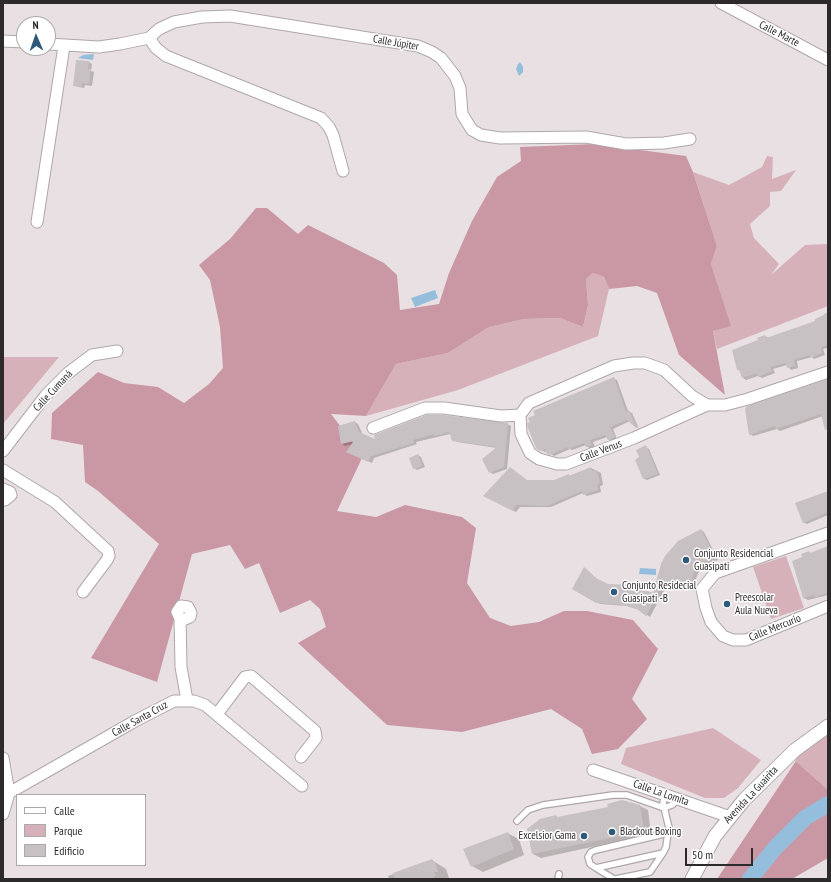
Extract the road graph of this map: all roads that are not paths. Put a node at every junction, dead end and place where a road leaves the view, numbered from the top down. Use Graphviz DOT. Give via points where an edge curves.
graph roads {
  1 [pos="726,4"];
  2 [pos="149,38"];
  3 [pos="3,41"];
  4 [pos="16,42"];
  5 [pos="56,45"];
  6 [pos="64,46"];
  7 [pos="828,60"];
  8 [pos="690,139"];
  9 [pos="343,171"];
  10 [pos="37,222"];
  11 [pos="117,351"];
  12 [pos="828,372"];
  13 [pos="707,405"];
  14 [pos="520,415"];
  15 [pos="373,428"];
  16 [pos="3,451"];
  17 [pos="3,470"];
  18 [pos="3,489"];
  19 [pos="3,500"];
  20 [pos="828,533"];
  21 [pos="83,592"];
  22 [pos="828,606"];
  23 [pos="180,618"];
  24 [pos="187,700"];
  25 [pos="218,714"];
  26 [pos="828,726"];
  27 [pos="301,757"];
  28 [pos="3,758"];
  29 [pos="593,770"];
  30 [pos="302,786"];
  31 [pos="10,793"];
  32 [pos="665,794"];
  33 [pos="678,799"];
  34 [pos="664,808"];
  35 [pos="3,814"];
  36 [pos="730,817"];
  37 [pos="517,821"];
  38 [pos="668,833"];
  39 [pos="663,853"];
  40 [pos="596,868"];
  41 [pos="693,875"];
  42 [pos="615,879"];
  1 -- 7 [label="street, Calle Marte"];
  2 -- 6 [label="street" via="99,47"];
  2 -- 8 [label="street, Calle Júpiter" via="159,29 174,22 202,16 230,16 418,46 432,52 449,67 460,88 462,114 472,130 481,135 500,138 586,137 626,144"];
  2 -- 9 [label="street" via="166,56 321,118 333,135"];
  3 -- 4 [label="street"];
  5 -- 6 [label="street"];
  6 -- 10 [label="street"];
  11 -- 16 [label="street, Calle Cumaná" via="92,355 68,373 46,395"];
  12 -- 13 [label="street, Calle Venus" via="748,399 725,405"];
  13 -- 14 [label="street" via="692,396 664,370 645,363 633,363 614,366 529,403"];
  13 -- 14 [label="street, Calle Venus" via="566,464 547,462 530,453 521,434"];
  14 -- 15 [label="street" via="501,416 425,408"];
  17 -- 21 [label="street" via="55,502 108,551 107,560"];
  18 -- 19 [label="street" via="11,495"];
  20 -- 22 [label="street, Calle Mercurio" via="715,573 702,589 711,622 723,636 734,640 746,640"];
  23 -- 24 [label="street" via="181,668"];
  24 -- 25 [label="street, Calle Santa Cruz" via="205,705"];
  24 -- 31 [label="street, Calle Santa Cruz" via="165,704"];
  25 -- 27 [label="street" via="245,677 251,676 315,731 316,738"];
  25 -- 30 [label="street, Calle Santa Cruz"];
  26 -- 36 [label="street, Avenida La Guairita" via="812,736 770,773"];
  28 -- 31 [label="street"];
  29 -- 32 [label="street, Calle La Lomita"];
  31 -- 35 [label="street"];
  32 -- 33 [label="street, Calle La Lomita"];
  32 -- 34 [label="lane"];
  33 -- 34 [label="lane"];
  33 -- 36 [label="street, Calle La Lomita"];
  34 -- 37 [label="lane" via="627,795 613,795 543,805 528,810"];
  34 -- 38 [label="lane"];
  36 -- 41 [label="street, Avenida La Guairita" via="709,846"];
  38 -- 39 [label="lane"];
  38 -- 40 [label="lane" via="590,852 590,864"];
  39 -- 40 [label="lane"];
  39 -- 42 [label="lane" via="650,872"];
  40 -- 42 [label="lane"];
}
